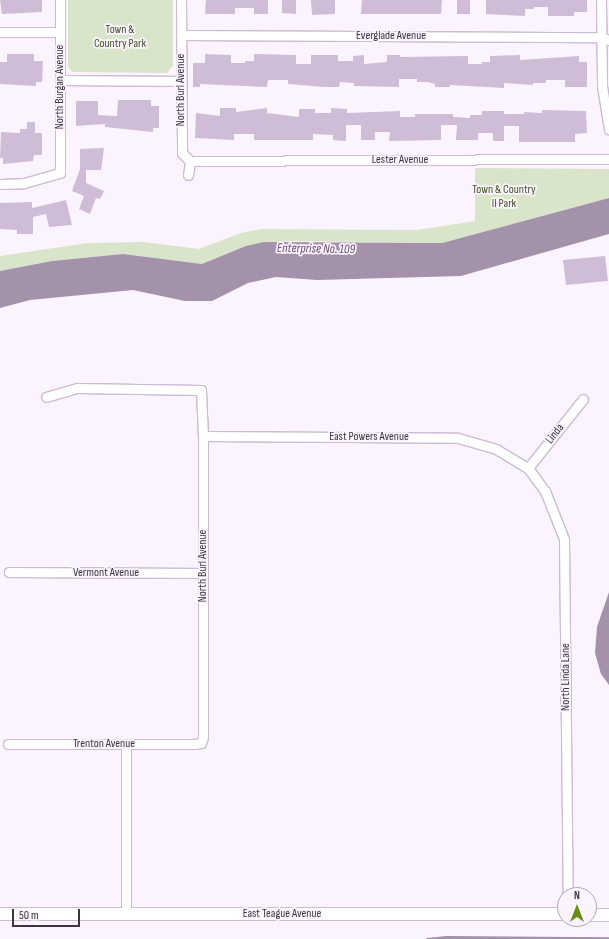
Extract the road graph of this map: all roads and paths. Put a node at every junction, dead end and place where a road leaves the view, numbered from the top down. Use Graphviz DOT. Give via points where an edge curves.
graph roads {
  1 [pos="60,0"];
  2 [pos="181,0"];
  3 [pos="601,0"];
  4 [pos="0,32"];
  5 [pos="60,32"];
  6 [pos="181,34"];
  7 [pos="606,37"];
  8 [pos="60,80"];
  9 [pos="181,81"];
  10 [pos="609,129"];
  11 [pos="609,159"];
  12 [pos="190,161"];
  13 [pos="188,175"];
  14 [pos="0,184"];
  15 [pos="46,397"];
  16 [pos="582,399"];
  17 [pos="203,436"];
  18 [pos="528,468"];
  19 [pos="9,572"];
  20 [pos="203,573"];
  21 [pos="201,743"];
  22 [pos="8,744"];
  23 [pos="126,744"];
  24 [pos="568,887"];
  25 [pos="0,914"];
  26 [pos="126,914"];
  27 [pos="557,914"];
  28 [pos="597,915"];
  29 [pos="609,915"];
  1 -- 5 [label="street, North Burgan Avenue"];
  2 -- 6 [label="street, North Burl Avenue"];
  3 -- 7 [label="street"];
  4 -- 5 [label="street"];
  5 -- 8 [label="street, North Burgan Avenue"];
  6 -- 7 [label="street, Everglade Avenue"];
  6 -- 9 [label="street, North Burl Avenue"];
  7 -- 10 [label="street" via="602,86"];
  8 -- 9 [label="street"];
  8 -- 14 [label="street, North Burgan Avenue" via="60,173 24,183"];
  9 -- 12 [label="street, North Burl Avenue" via="182,153"];
  11 -- 12 [label="street, Lester Avenue"];
  12 -- 13 [label="street"];
  15 -- 17 [label="street, North Burl Avenue" via="77,388 201,390"];
  16 -- 18 [label="street, Linda"];
  17 -- 18 [label="street, East Powers Avenue" via="458,438 496,449"];
  17 -- 20 [label="street, North Burl Avenue"];
  18 -- 24 [label="street, North Linda Lane" via="545,491 564,539"];
  19 -- 20 [label="street, Vermont Avenue"];
  20 -- 21 [label="street, North Burl Avenue"];
  21 -- 23 [label="street, Trenton Avenue"];
  22 -- 23 [label="street, Trenton Avenue"];
  23 -- 26 [label="street"];
  25 -- 26 [label="street, East Teague Avenue"];
  26 -- 27 [label="street, East Teague Avenue"];
  28 -- 29 [label="street"];
}
